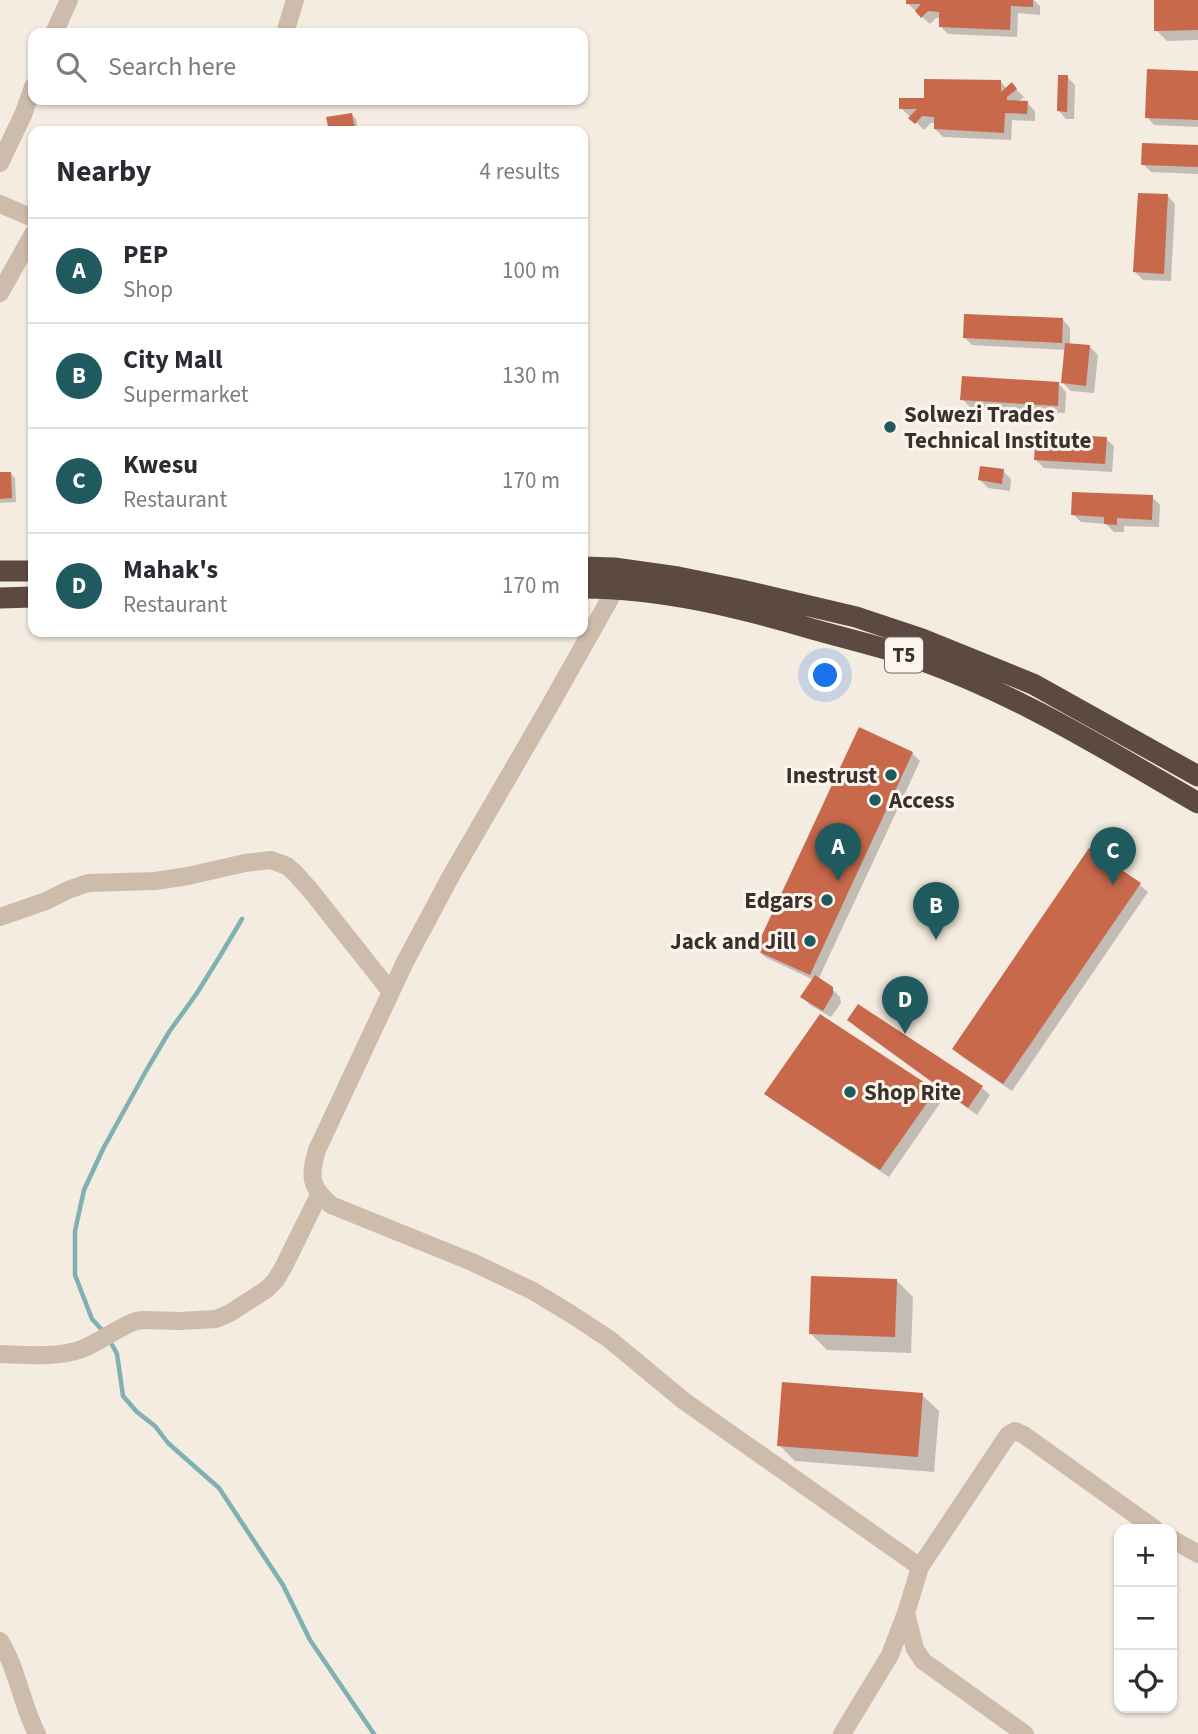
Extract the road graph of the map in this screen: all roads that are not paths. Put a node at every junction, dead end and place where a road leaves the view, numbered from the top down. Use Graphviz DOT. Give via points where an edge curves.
graph roads {
  1 [pos="69,0"];
  2 [pos="295,0"];
  3 [pos="56,28"];
  4 [pos="287,28"];
  5 [pos="28,101"];
  6 [pos="0,163"];
  7 [pos="0,204"];
  8 [pos="28,216"];
  9 [pos="28,243"];
  10 [pos="0,293"];
  11 [pos="588,567"];
  12 [pos="0,571"];
  13 [pos="28,571"];
  14 [pos="588,588"];
  15 [pos="616,588"];
  16 [pos="28,597"];
  17 [pos="0,598"];
  18 [pos="588,637"];
  19 [pos="588,637"];
  20 [pos="1198,776"];
  21 [pos="1198,803"];
  22 [pos="0,917"];
  23 [pos="391,992"];
  24 [pos="319,1195"];
  25 [pos="0,1354"];
  26 [pos="1147,1524"];
  27 [pos="1177,1542"];
  28 [pos="1198,1554"];
  29 [pos="920,1567"];
  30 [pos="905,1613"];
  31 [pos="0,1641"];
  32 [pos="37,1734"];
  33 [pos="842,1734"];
  34 [pos="1026,1734"];
  1 -- 3 [label="street"];
  2 -- 4 [label="street"];
  5 -- 6 [label="street"];
  7 -- 8 [label="street"];
  9 -- 10 [label="street"];
  11 -- 20 [label="highway, T5" via="737,589 856,617 922,639 1033,684"];
  12 -- 13 [label="highway"];
  14 -- 15 [label="highway, T5"];
  15 -- 19 [label="street"];
  15 -- 21 [label="highway, T5" via="777,618 910,656 1024,704"];
  16 -- 17 [label="highway"];
  18 -- 23 [label="street" via="452,874"];
  22 -- 23 [label="street" via="88,883 155,881 271,860 287,866 312,891"];
  23 -- 24 [label="street" via="317,1150 312,1181"];
  24 -- 25 [label="street" via="275,1281 230,1313 201,1321 136,1321 82,1349"];
  24 -- 29 [label="street" via="331,1205 472,1262 571,1314 684,1401"];
  26 -- 29 [label="street" via="1015,1431"];
  27 -- 28 [label="street"];
  29 -- 30 [label="street"];
  30 -- 33 [label="street" via="890,1656"];
  30 -- 34 [label="street" via="923,1661"];
  31 -- 32 [label="street"];
}
